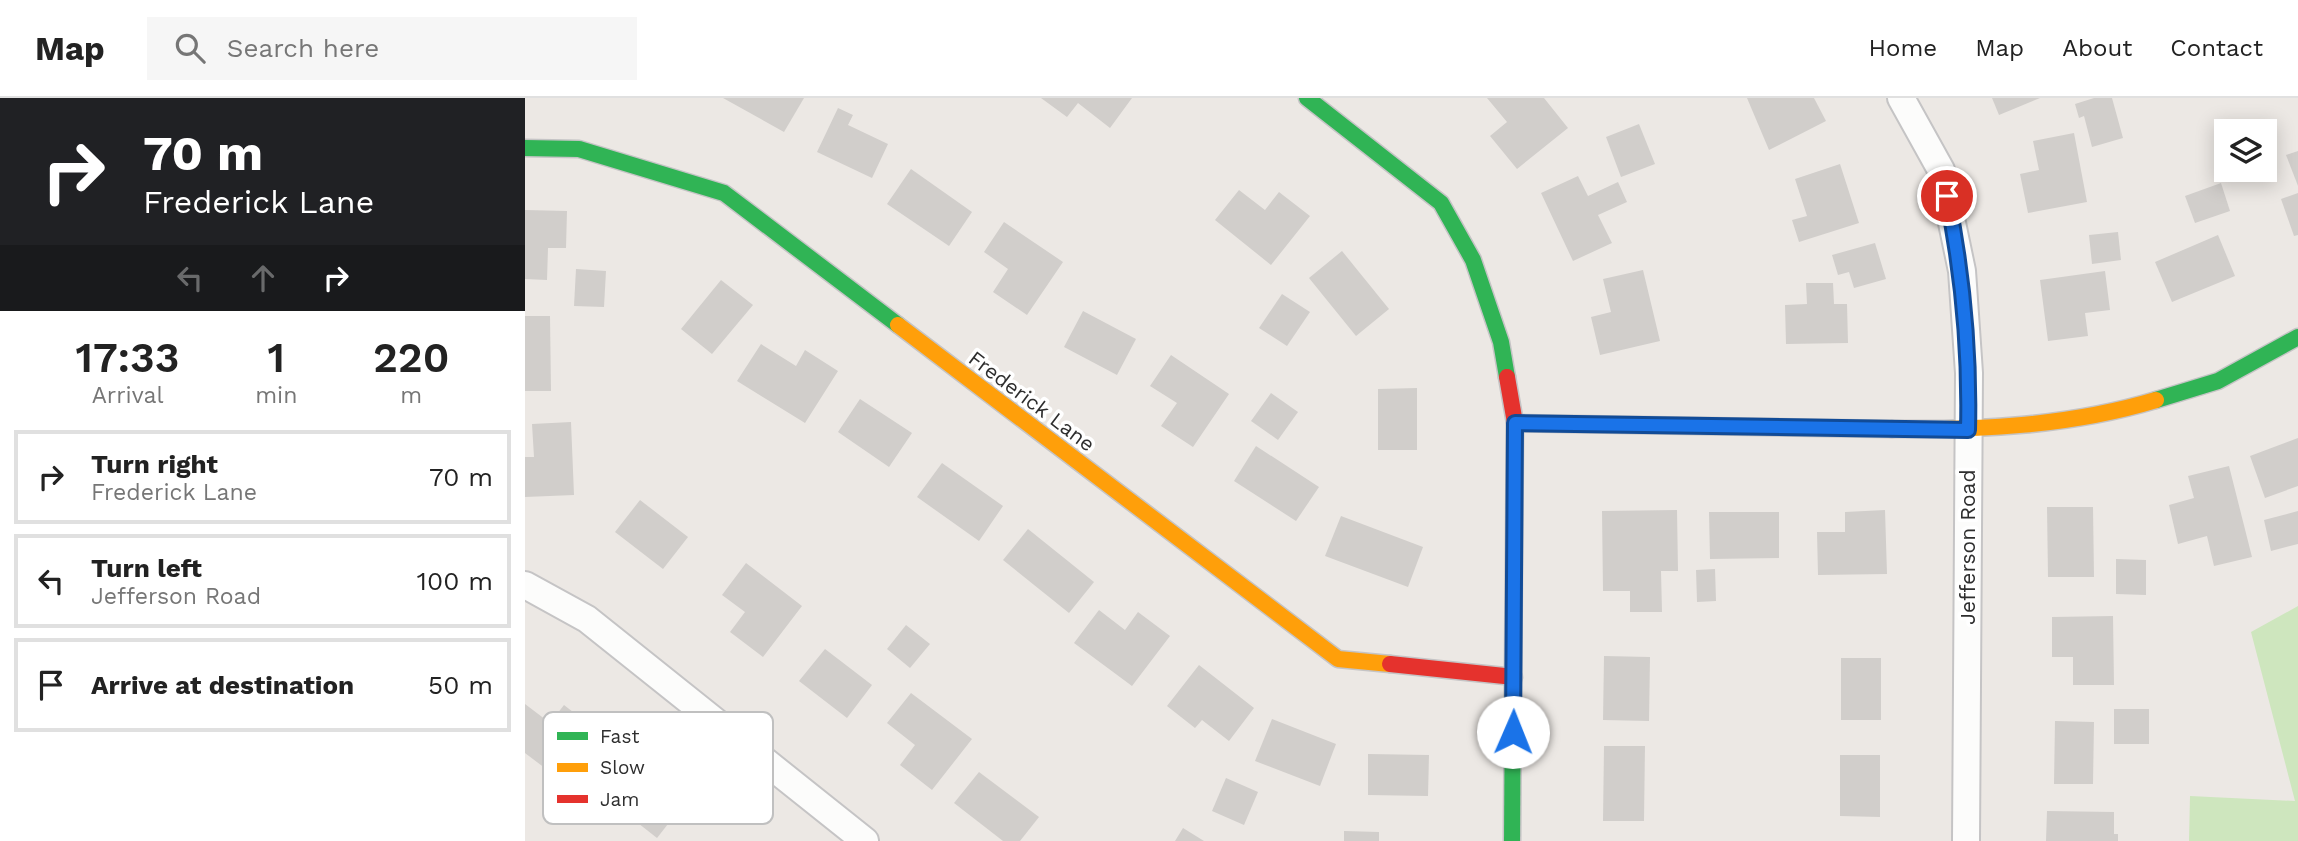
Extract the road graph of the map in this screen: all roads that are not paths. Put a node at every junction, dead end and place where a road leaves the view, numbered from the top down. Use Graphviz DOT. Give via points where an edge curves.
graph roads {
  1 [pos="1307,98"];
  2 [pos="1901,98"];
  3 [pos="525,148"];
  4 [pos="2298,337"];
  5 [pos="1515,423"];
  6 [pos="1968,430"];
  7 [pos="525,585"];
  8 [pos="1514,677"];
  9 [pos="703,712"];
  10 [pos="773,768"];
  11 [pos="865,841"];
  12 [pos="1512,841"];
  13 [pos="1966,841"];
  1 -- 5 [label="street" via="1441,203 1473,260 1501,342"];
  2 -- 6 [label="street, Jefferson Road" via="1941,170 1959,259 1969,373"];
  3 -- 8 [label="street, Frederick Lane" via="579,149 724,193 1338,659"];
  4 -- 6 [label="street" via="2218,382 2136,407 2054,423"];
  5 -- 6 [label="street"];
  5 -- 8 [label="street"];
  6 -- 13 [label="street, Jefferson Road"];
  7 -- 9 [label="street" via="587,619"];
  8 -- 12 [label="street"];
  10 -- 11 [label="street"];
}
